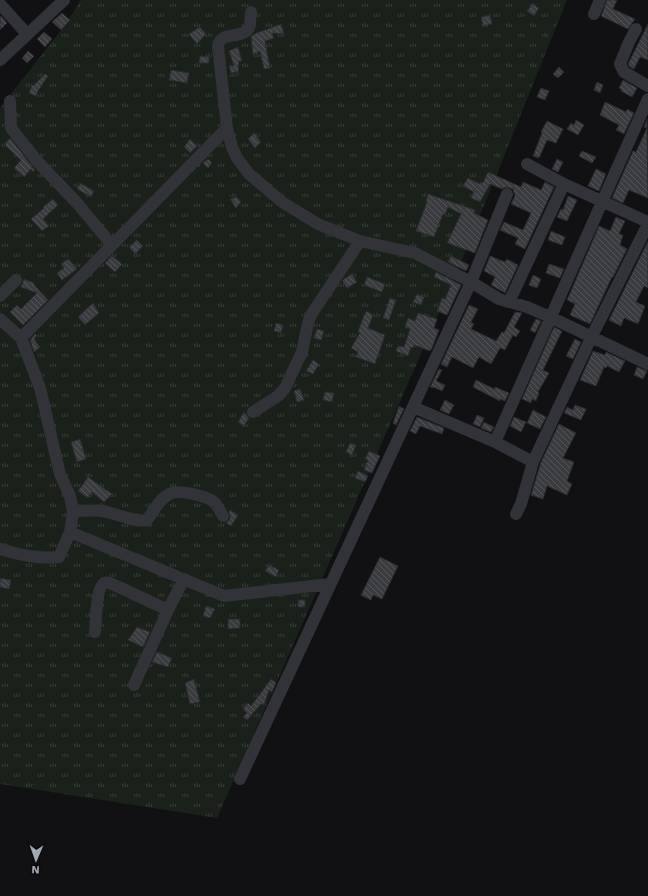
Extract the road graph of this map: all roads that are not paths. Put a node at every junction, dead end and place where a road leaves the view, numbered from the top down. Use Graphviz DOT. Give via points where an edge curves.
graph roads {
  1 [pos="3,0"];
  2 [pos="64,0"];
  3 [pos="600,0"];
  4 [pos="0,4"];
  5 [pos="251,12"];
  6 [pos="594,14"];
  7 [pos="636,29"];
  8 [pos="27,34"];
  9 [pos="0,60"];
  10 [pos="648,86"];
  11 [pos="648,99"];
  12 [pos="10,101"];
  13 [pos="227,128"];
  14 [pos="527,164"];
  15 [pos="564,184"];
  16 [pos="507,194"];
  17 [pos="602,201"];
  18 [pos="648,223"];
  19 [pos="360,241"];
  20 [pos="112,245"];
  21 [pos="16,280"];
  22 [pos="471,282"];
  23 [pos="0,296"];
  24 [pos="509,302"];
  25 [pos="550,317"];
  26 [pos="0,320"];
  27 [pos="21,338"];
  28 [pos="591,338"];
  29 [pos="648,364"];
  30 [pos="413,407"];
  31 [pos="253,412"];
  32 [pos="495,442"];
  33 [pos="533,462"];
  34 [pos="73,511"];
  35 [pos="516,514"];
  36 [pos="223,516"];
  37 [pos="70,532"];
  38 [pos="0,549"];
  39 [pos="184,578"];
  40 [pos="330,584"];
  41 [pos="168,610"];
  42 [pos="95,632"];
  43 [pos="134,685"];
  44 [pos="240,779"];
  1 -- 4 [label="street"];
  2 -- 8 [label="street"];
  3 -- 6 [label="street"];
  4 -- 8 [label="street"];
  5 -- 13 [label="street" via="248,30 219,41"];
  7 -- 10 [label="street" via="620,64 624,72"];
  8 -- 9 [label="street"];
  11 -- 17 [label="street"];
  12 -- 20 [label="street" via="11,128"];
  13 -- 19 [label="street" via="237,158 249,174 268,191 292,210"];
  13 -- 20 [label="street"];
  14 -- 15 [label="street"];
  15 -- 17 [label="street"];
  15 -- 24 [label="street"];
  16 -- 22 [label="street"];
  17 -- 18 [label="street"];
  17 -- 25 [label="street"];
  18 -- 28 [label="street"];
  19 -- 22 [label="street" via="415,252"];
  19 -- 31 [label="street" via="311,315 302,352 285,388 278,396"];
  20 -- 27 [label="street"];
  21 -- 23 [label="street"];
  22 -- 24 [label="street" via="499,299"];
  22 -- 30 [label="street"];
  24 -- 25 [label="street"];
  25 -- 28 [label="street"];
  25 -- 32 [label="street"];
  26 -- 27 [label="street"];
  27 -- 34 [label="street" via="40,388 60,474 70,496"];
  28 -- 29 [label="street"];
  28 -- 33 [label="street"];
  30 -- 32 [label="street"];
  30 -- 40 [label="street"];
  32 -- 33 [label="street"];
  33 -- 35 [label="street"];
  34 -- 36 [label="street" via="102,511 142,521 147,520 166,497 172,493 182,493 210,499"];
  34 -- 37 [label="street"];
  37 -- 38 [label="street" via="59,557 30,557"];
  37 -- 39 [label="street"];
  39 -- 40 [label="street" via="224,596"];
  39 -- 41 [label="street"];
  40 -- 44 [label="street"];
  41 -- 42 [label="street" via="106,582 99,591"];
  41 -- 43 [label="street"];
}
